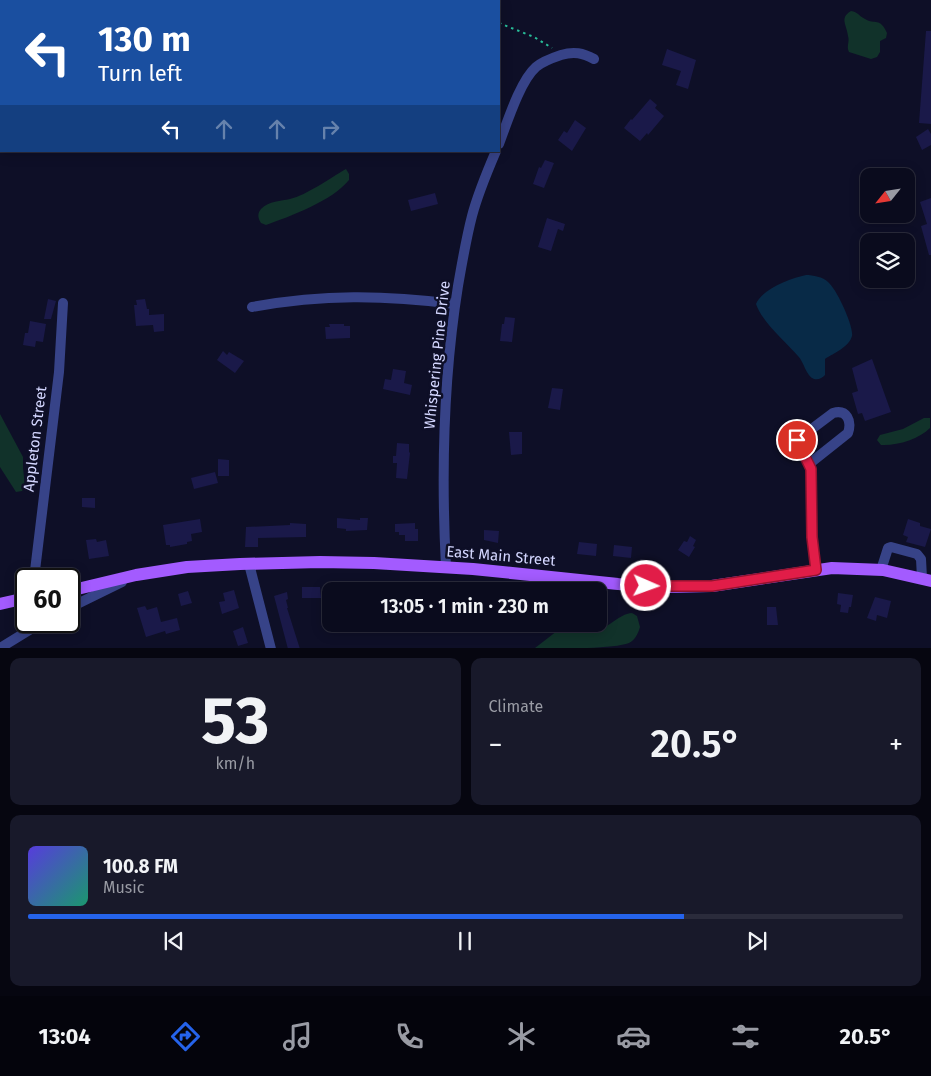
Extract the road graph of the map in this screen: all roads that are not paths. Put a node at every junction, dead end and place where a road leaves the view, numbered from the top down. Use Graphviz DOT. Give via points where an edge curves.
graph roads {
  1 [pos="594,59"];
  2 [pos="500,142"];
  3 [pos="496,152"];
  4 [pos="63,303"];
  5 [pos="456,304"];
  6 [pos="252,307"];
  7 [pos="809,464"];
  8 [pos="249,564"];
  9 [pos="446,567"];
  10 [pos="35,568"];
  11 [pos="816,570"];
  12 [pos="881,570"];
  13 [pos="136,575"];
  14 [pos="926,579"];
  15 [pos="80,588"];
  16 [pos="15,601"];
  17 [pos="80,603"];
  18 [pos="0,604"];
  19 [pos="24,633"];
  20 [pos="0,648"];
  21 [pos="271,648"];
  1 -- 2 [label="street" via="574,52 544,62 524,83"];
  3 -- 5 [label="street, Whispering Pine Drive" via="472,216"];
  4 -- 10 [label="street, Appleton Street"];
  5 -- 6 [label="street" via="345,296"];
  5 -- 9 [label="street, Whispering Pine Drive" via="443,444"];
  7 -- 7 [label="street" via="848,433 851,426 844,414 833,413 797,440"];
  7 -- 11 [label="street"];
  8 -- 9 [label="main road, East Main Street" via="346,562"];
  8 -- 13 [label="main road, East Main Street" via="186,567"];
  8 -- 21 [label="street"];
  9 -- 11 [label="main road, East Main Street" via="690,588"];
  11 -- 12 [label="main road, East Main Street"];
  12 -- 14 [label="main road, East Main Street"];
  12 -- 14 [label="street" via="891,546 917,554"];
  13 -- 15 [label="main road, East Main Street"];
  13 -- 17 [label="street"];
  16 -- 18 [label="main road"];
  19 -- 20 [label="street"];
}
